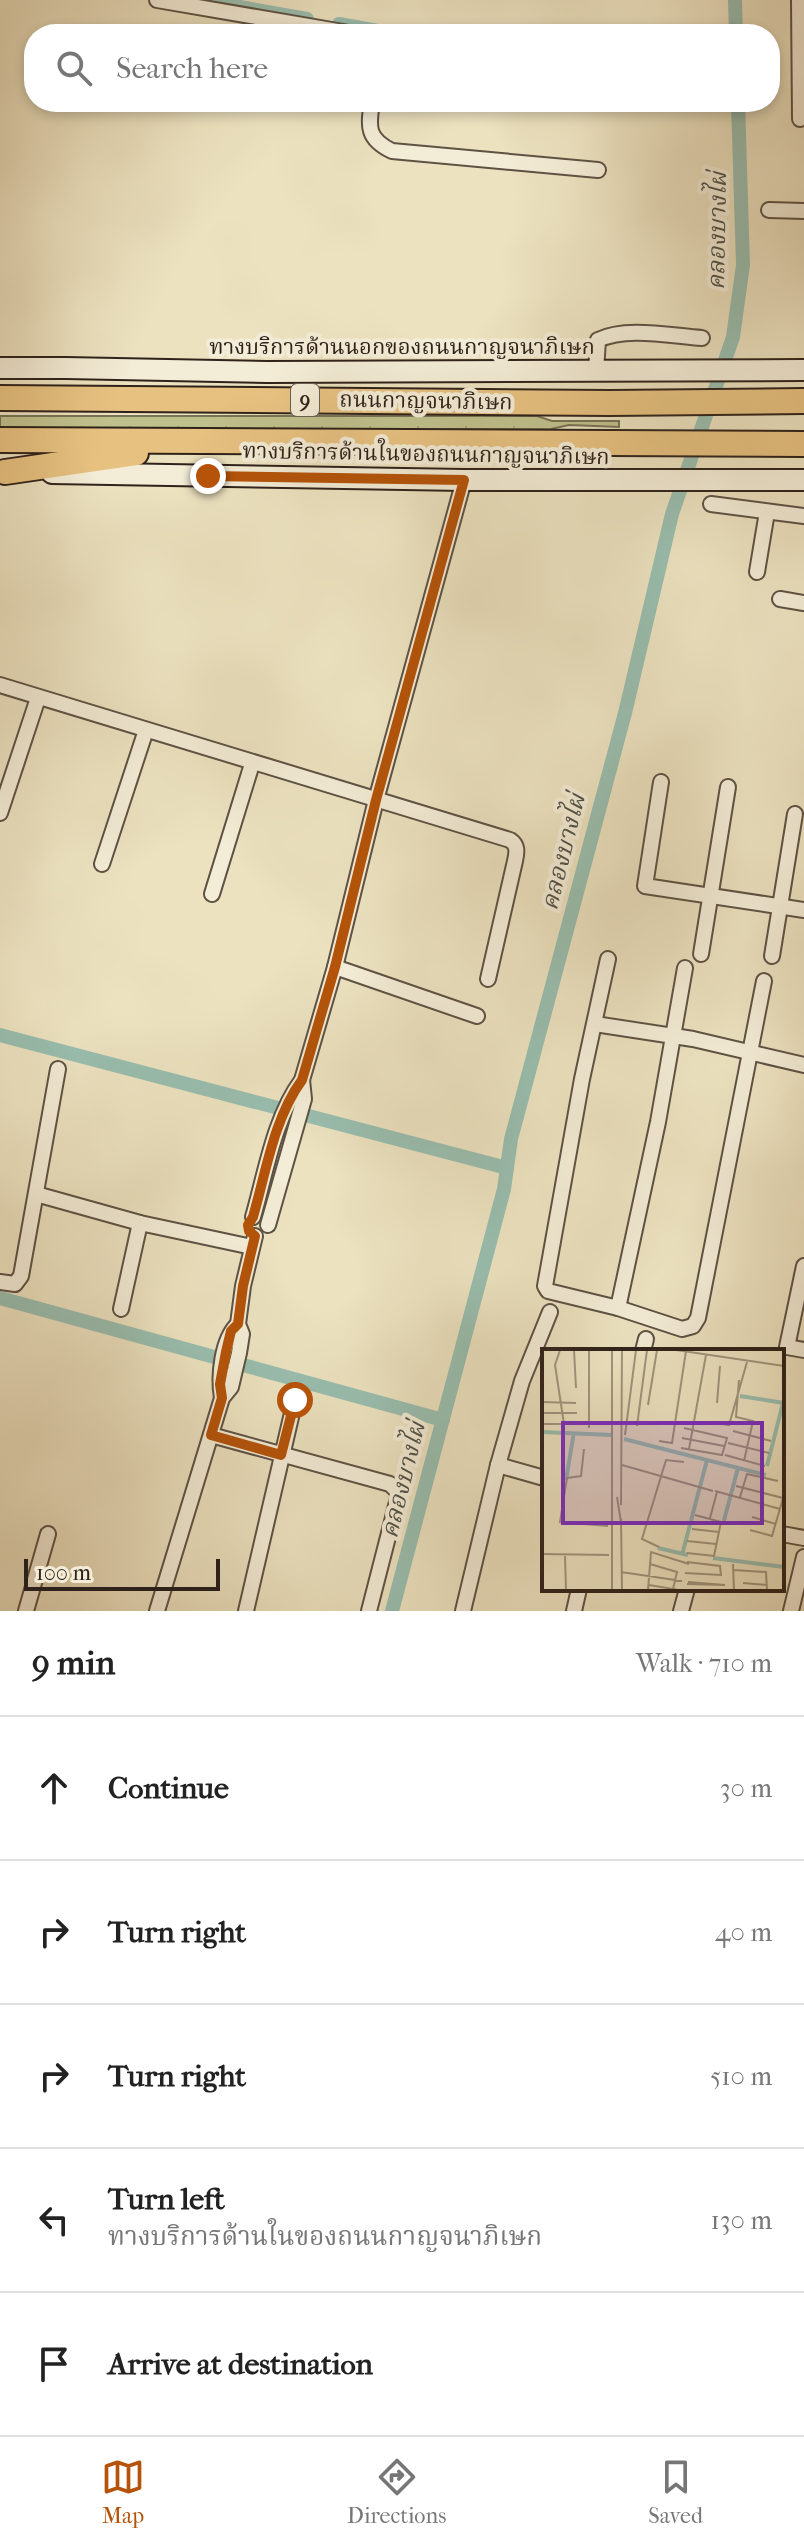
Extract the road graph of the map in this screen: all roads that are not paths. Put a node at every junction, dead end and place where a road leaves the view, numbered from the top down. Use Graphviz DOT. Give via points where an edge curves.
graph roads {
  1 [pos="157,0"];
  2 [pos="801,8"];
  3 [pos="297,24"];
  4 [pos="370,112"];
  5 [pos="800,119"];
  6 [pos="598,170"];
  7 [pos="769,210"];
  8 [pos="804,211"];
  9 [pos="702,338"];
  10 [pos="0,368"];
  11 [pos="804,370"];
  12 [pos="596,371"];
  13 [pos="8,397"];
  14 [pos="802,401"];
  15 [pos="0,440"];
  16 [pos="209,441"];
  17 [pos="796,444"];
  18 [pos="2,472"];
  19 [pos="464,480"];
  20 [pos="804,480"];
  21 [pos="711,504"];
  22 [pos="767,512"];
  23 [pos="804,516"];
  24 [pos="757,572"];
  25 [pos="780,599"];
  26 [pos="804,603"];
  27 [pos="0,685"];
  28 [pos="38,698"];
  29 [pos="146,730"];
  30 [pos="252,764"];
  31 [pos="661,782"];
  32 [pos="728,787"];
  33 [pos="376,800"];
  34 [pos="0,813"];
  35 [pos="795,814"];
  36 [pos="102,864"];
  37 [pos="212,894"];
  38 [pos="709,896"];
  39 [pos="778,907"];
  40 [pos="804,910"];
  41 [pos="701,954"];
  42 [pos="772,956"];
  43 [pos="608,959"];
  44 [pos="335,967"];
  45 [pos="685,968"];
  46 [pos="488,979"];
  47 [pos="764,981"];
  48 [pos="477,1016"];
  49 [pos="595,1024"];
  50 [pos="673,1036"];
  51 [pos="750,1053"];
  52 [pos="804,1065"];
  53 [pos="58,1069"];
  54 [pos="288,1124"];
  55 [pos="271,1150"];
  56 [pos="287,1155"];
  57 [pos="36,1194"];
  58 [pos="253,1217"];
  59 [pos="140,1223"];
  60 [pos="268,1225"];
  61 [pos="253,1241"];
  62 [pos="804,1266"];
  63 [pos="0,1282"];
  64 [pos="618,1308"];
  65 [pos="121,1309"];
  66 [pos="550,1312"];
  67 [pos="804,1350"];
  68 [pos="295,1400"];
  69 [pos="211,1435"];
  70 [pos="281,1455"];
  71 [pos="498,1465"];
  72 [pos="542,1477"];
  73 [pos="48,1534"];
  74 [pos="784,1534"];
  75 [pos="804,1538"];
  76 [pos="804,1557"];
  77 [pos="579,1591"];
  78 [pos="686,1591"];
  79 [pos="26,1611"];
  80 [pos="157,1611"];
  81 [pos="246,1611"];
  82 [pos="369,1611"];
  83 [pos="463,1611"];
  84 [pos="574,1611"];
  85 [pos="681,1611"];
  86 [pos="791,1611"];
  1 -- 3 [label="street"];
  2 -- 5 [label="street"];
  4 -- 6 [label="street" via="371,134 392,151"];
  7 -- 8 [label="street"];
  9 -- 12 [label="street" via="610,334 598,340"];
  10 -- 12 [label="main road, ทางบริการด้านนอกของถนนกาญจนาภิเษก"];
  11 -- 12 [label="main road, ทางบริการด้านนอกของถนนกาญจนาภิเษก"];
  13 -- 14 [label="highway, ถนนกาญจนาภิเษก / 9"];
  15 -- 16 [label="highway, ถนนกาญจนาภิเษก / 9"];
  16 -- 17 [label="highway, ถนนกาญจนาภิเษก / 9"];
  16 -- 18 [label="highway"];
  18 -- 19 [label="main road, ทางบริการด้านในของถนนกาญจนาภิเษก"];
  19 -- 20 [label="main road, ทางบริการด้านในของถนนกาญจนาภิเษก"];
  19 -- 33 [label="street"];
  21 -- 22 [label="street"];
  22 -- 23 [label="street"];
  22 -- 24 [label="street"];
  25 -- 26 [label="street"];
  27 -- 28 [label="street"];
  28 -- 29 [label="street"];
  28 -- 34 [label="street"];
  29 -- 30 [label="street"];
  29 -- 36 [label="street"];
  30 -- 33 [label="street"];
  30 -- 37 [label="street"];
  31 -- 38 [label="street" via="645,886"];
  32 -- 38 [label="street"];
  33 -- 44 [label="street"];
  33 -- 46 [label="street" via="515,843"];
  35 -- 39 [label="street"];
  38 -- 39 [label="street"];
  38 -- 41 [label="street"];
  39 -- 40 [label="street"];
  39 -- 42 [label="street"];
  43 -- 49 [label="street"];
  44 -- 48 [label="street"];
  44 -- 54 [label="street"];
  45 -- 50 [label="street"];
  47 -- 51 [label="street"];
  49 -- 50 [label="street"];
  49 -- 64 [label="street" via="545,1281 548,1291"];
  50 -- 51 [label="street"];
  50 -- 64 [label="street"];
  51 -- 52 [label="street"];
  51 -- 64 [label="street" via="698,1318 682,1329"];
  53 -- 57 [label="street"];
  54 -- 55 [label="street"];
  54 -- 56 [label="street"];
  55 -- 56 [label="street"];
  55 -- 58 [label="street"];
  56 -- 60 [label="street"];
  57 -- 59 [label="street"];
  57 -- 63 [label="street" via="19,1282"];
  58 -- 60 [label="street" via="263,1217"];
  58 -- 61 [label="street" via="248,1228"];
  59 -- 61 [label="street"];
  59 -- 65 [label="street"];
  60 -- 61 [label="street"];
  61 -- 69 [label="street"];
  62 -- 67 [label="street" via="787,1347"];
  66 -- 71 [label="street" via="522,1381"];
  68 -- 70 [label="street"];
  69 -- 70 [label="street"];
  69 -- 80 [label="street"];
  70 -- 81 [label="street"];
  70 -- 82 [label="street" via="390,1484 398,1492"];
  71 -- 72 [label="street"];
  71 -- 83 [label="street"];
  73 -- 79 [label="street"];
  74 -- 75 [label="street"];
  76 -- 86 [label="street"];
  77 -- 84 [label="street"];
  78 -- 85 [label="street"];
}
